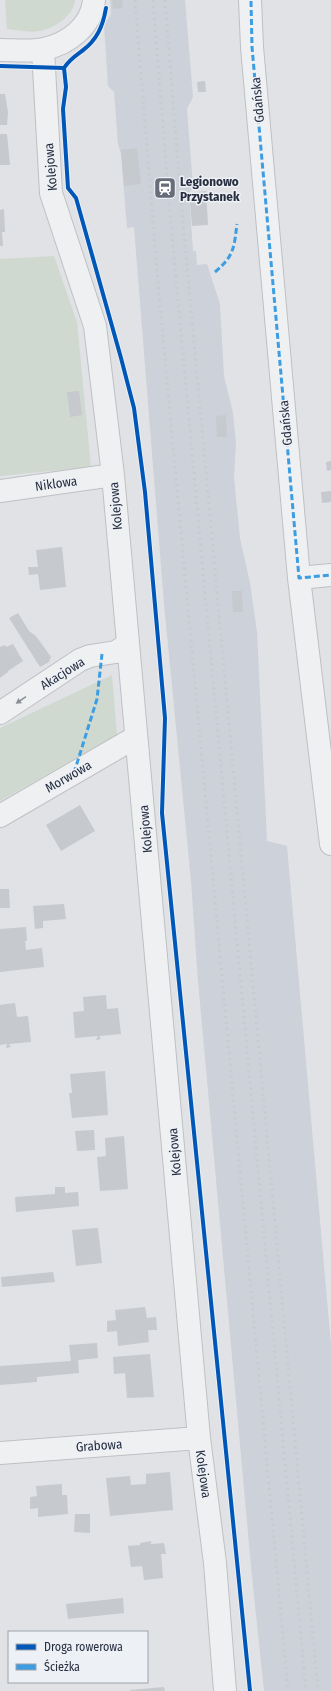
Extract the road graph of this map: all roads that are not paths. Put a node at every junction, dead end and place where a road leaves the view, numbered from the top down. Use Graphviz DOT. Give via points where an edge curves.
graph roads {
  1 [pos="94,0"];
  2 [pos="250,0"];
  3 [pos="0,50"];
  4 [pos="43,50"];
  5 [pos="112,475"];
  6 [pos="0,491"];
  7 [pos="331,575"];
  8 [pos="299,578"];
  9 [pos="128,644"];
  10 [pos="0,713"];
  11 [pos="136,737"];
  12 [pos="0,816"];
  13 [pos="331,844"];
  14 [pos="199,1438"];
  15 [pos="0,1453"];
  16 [pos="225,1691"];
  1 -- 4 [label="street" via="88,19 76,35"];
  2 -- 8 [label="street, Gdańska"];
  3 -- 4 [label="street"];
  4 -- 5 [label="street, Kolejowa" via="51,192 95,326"];
  5 -- 6 [label="street, Niklowa"];
  5 -- 9 [label="street, Kolejowa"];
  7 -- 8 [label="street"];
  8 -- 13 [label="street, Gdańska"];
  9 -- 10 [label="street, Akacjowa, one-way" via="116,652 86,657"];
  9 -- 11 [label="street, Kolejowa"];
  11 -- 12 [label="street, Morwowa"];
  11 -- 14 [label="street, Kolejowa"];
  14 -- 15 [label="street, Grabowa"];
  14 -- 16 [label="street, Kolejowa" via="215,1562"];
}
